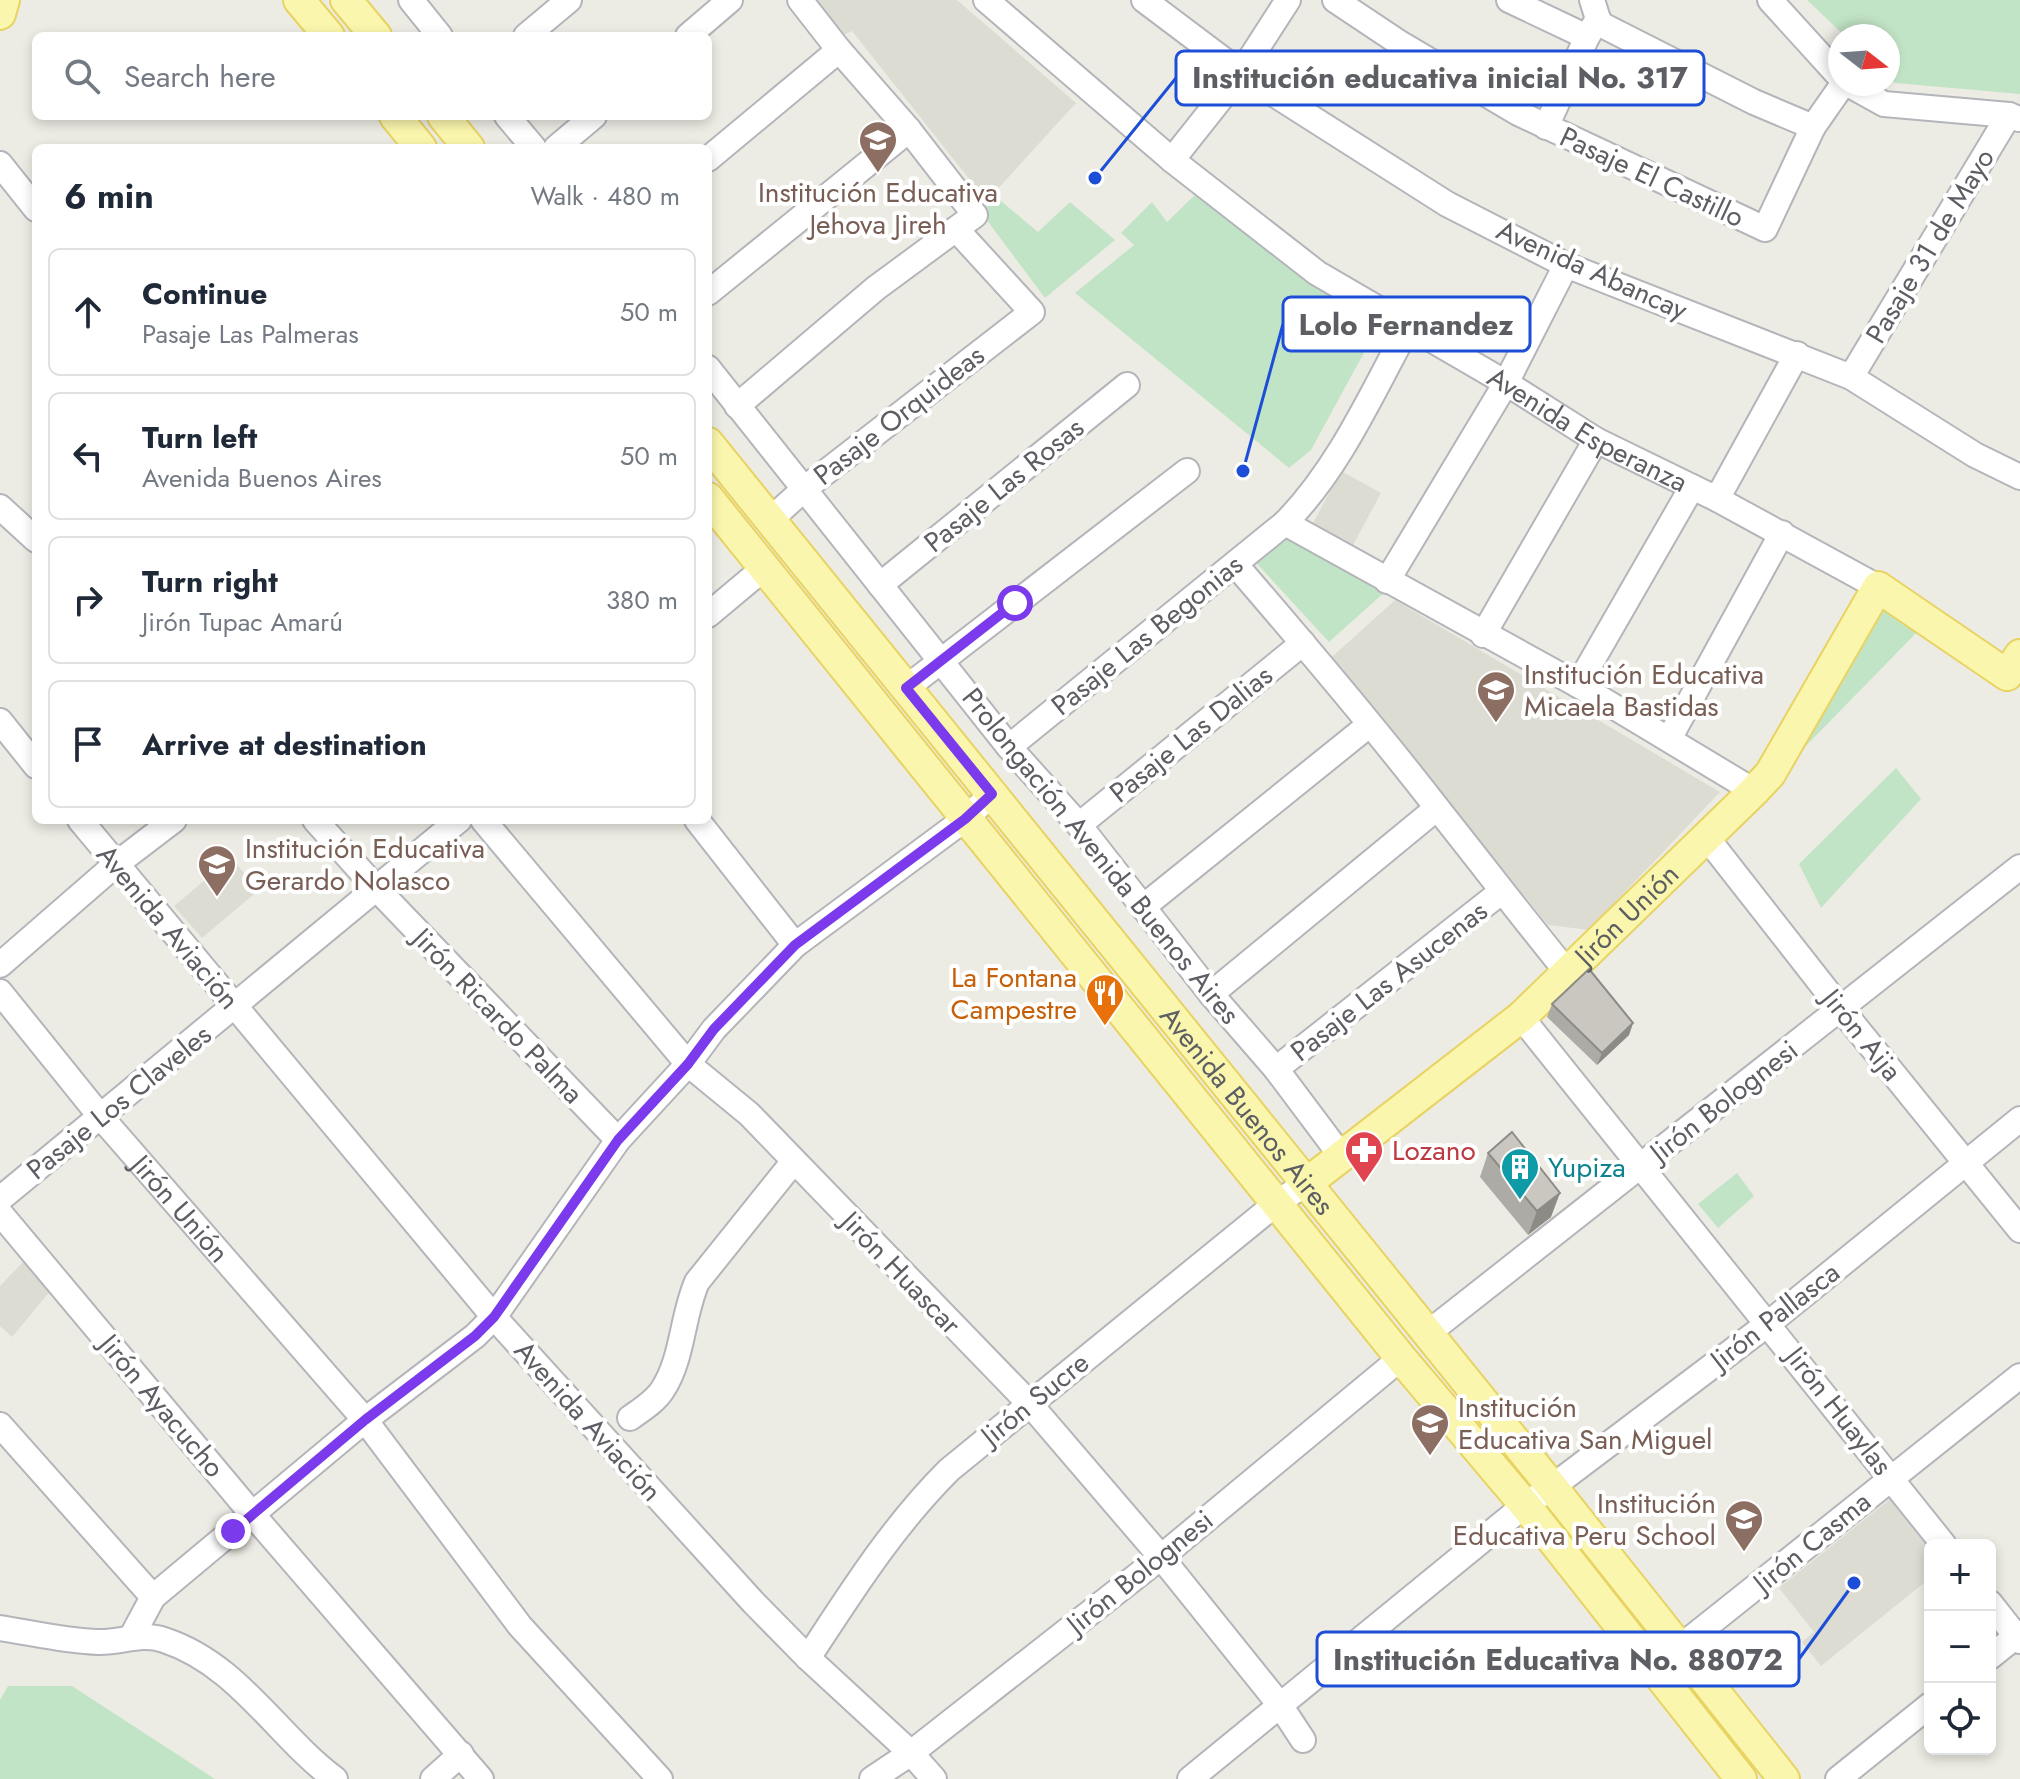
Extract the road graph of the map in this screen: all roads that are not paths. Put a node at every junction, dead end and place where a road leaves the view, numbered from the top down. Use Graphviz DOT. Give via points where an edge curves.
graph roads {
  1 [pos="4,0"];
  2 [pos="299,0"];
  3 [pos="346,0"];
  4 [pos="411,0"];
  5 [pos="569,0"];
  6 [pos="730,0"];
  7 [pos="800,0"];
  8 [pos="986,0"];
  9 [pos="1144,0"];
  10 [pos="1288,0"];
  11 [pos="1335,0"];
  12 [pos="1509,0"];
  13 [pos="1770,0"];
  14 [pos="0,14"];
  15 [pos="1592,19"];
  16 [pos="326,32"];
  17 [pos="373,32"];
  18 [pos="437,32"];
  19 [pos="531,32"];
  20 [pos="693,32"];
  21 [pos="839,50"];
  22 [pos="1828,64"];
  23 [pos="1241,73"];
  24 [pos="1836,96"];
  25 [pos="1868,96"];
  26 [pos="2014,117"];
  27 [pos="398,120"];
  28 [pos="446,120"];
  29 [pos="510,120"];
  30 [pos="589,120"];
  31 [pos="1546,127"];
  32 [pos="1813,127"];
  33 [pos="909,130"];
  34 [pos="418,144"];
  35 [pos="466,144"];
  36 [pos="531,144"];
  37 [pos="561,144"];
  38 [pos="712,156"];
  39 [pos="1172,160"];
  40 [pos="0,164"];
  41 [pos="32,204"];
  42 [pos="966,222"];
  43 [pos="1566,265"];
  44 [pos="712,290"];
  45 [pos="1408,327"];
  46 [pos="1797,354"];
  47 [pos="712,373"];
  48 [pos="1851,377"];
  49 [pos="1506,383"];
  50 [pos="1127,385"];
  51 [pos="737,406"];
  52 [pos="1596,440"];
  53 [pos="712,448"];
  54 [pos="1187,471"];
  55 [pos="2020,477"];
  56 [pos="1692,487"];
  57 [pos="804,489"];
  58 [pos="1717,499"];
  59 [pos="712,503"];
  60 [pos="0,507"];
  61 [pos="769,521"];
  62 [pos="1285,523"];
  63 [pos="1782,533"];
  64 [pos="32,536"];
  65 [pos="1235,564"];
  66 [pos="763,569"];
  67 [pos="1387,581"];
  68 [pos="880,585"];
  69 [pos="1878,587"];
  70 [pos="712,612"];
  71 [pos="1483,635"];
  72 [pos="1303,643"];
  73 [pos="942,660"];
  74 [pos="2016,671"];
  75 [pos="1578,685"];
  76 [pos="906,688"];
  77 [pos="0,721"];
  78 [pos="1369,725"];
  79 [pos="1669,739"];
  80 [pos="1009,747"];
  81 [pos="32,761"];
  82 [pos="1754,791"];
  83 [pos="992,794"];
  84 [pos="1437,808"];
  85 [pos="965,819"];
  86 [pos="83,824"];
  87 [pos="169,824"];
  88 [pos="319,824"];
  89 [pos="454,824"];
  90 [pos="486,824"];
  91 [pos="700,824"];
  92 [pos="1079,825"];
  93 [pos="1707,838"];
  94 [pos="115,865"];
  95 [pos="2020,867"];
  96 [pos="377,889"];
  97 [pos="1501,892"];
  98 [pos="1143,907"];
  99 [pos="795,945"];
  100 [pos="0,965"];
  101 [pos="1567,972"];
  102 [pos="0,992"];
  103 [pos="1211,994"];
  104 [pos="235,1006"];
  105 [pos="1841,1009"];
  106 [pos="1521,1017"];
  107 [pos="688,1064"];
  108 [pos="1276,1069"];
  109 [pos="100,1116"];
  110 [pos="2020,1119"];
  111 [pos="618,1140"];
  112 [pos="1342,1157"];
  113 [pos="794,1161"];
  114 [pos="1966,1162"];
  115 [pos="1641,1167"];
  116 [pos="1307,1183"];
  117 [pos="0,1199"];
  118 [pos="1278,1202"];
  119 [pos="0,1213"];
  120 [pos="2020,1230"];
  121 [pos="494,1317"];
  122 [pos="1769,1323"];
  123 [pos="1428,1333"];
  124 [pos="1401,1358"];
  125 [pos="2020,1376"];
  126 [pos="1029,1403"];
  127 [pos="630,1418"];
  128 [pos="365,1420"];
  129 [pos="0,1425"];
  130 [pos="1891,1478"];
  131 [pos="1552,1487"];
  132 [pos="1525,1505"];
  133 [pos="253,1515"];
  134 [pos="1939,1539"];
  135 [pos="1161,1557"];
  136 [pos="153,1597"];
  137 [pos="1996,1610"];
  138 [pos="0,1628"];
  139 [pos="132,1636"];
  140 [pos="2019,1636"];
  141 [pos="1679,1648"];
  142 [pos="1996,1653"];
  143 [pos="808,1658"];
  144 [pos="1280,1705"];
  145 [pos="1924,1710"];
  146 [pos="1303,1740"];
  147 [pos="911,1753"];
  148 [pos="461,1754"];
  149 [pos="335,1779"];
  150 [pos="433,1779"];
  151 [pos="481,1779"];
  152 [pos="660,1779"];
  153 [pos="872,1779"];
  154 [pos="934,1779"];
  155 [pos="1190,1779"];
  156 [pos="1741,1779"];
  157 [pos="1784,1779"];
  158 [pos="1838,1779"];
  1 -- 14 [label="main road"];
  2 -- 16 [label="main road"];
  3 -- 17 [label="main road"];
  4 -- 18 [label="street"];
  5 -- 19 [label="street"];
  6 -- 20 [label="street"];
  7 -- 21 [label="street"];
  8 -- 39 [label="street, Avenida Esperanza"];
  9 -- 23 [label="street, Avenida Abancay"];
  10 -- 23 [label="street"];
  11 -- 31 [label="street, Pasaje El Castillo"];
  12 -- 15 [label="street"];
  13 -- 22 [label="street"];
  15 -- 31 [label="street"];
  15 -- 32 [label="street"];
  21 -- 33 [label="street"];
  21 -- 38 [label="street"];
  23 -- 39 [label="street"];
  23 -- 43 [label="street, Avenida Abancay" via="1447,204"];
  24 -- 32 [label="street"];
  25 -- 26 [label="street" via="1884,104"];
  26 -- 48 [label="street, Pasaje 31 de Mayo"];
  27 -- 34 [label="main road"];
  28 -- 35 [label="main road"];
  29 -- 36 [label="street"];
  30 -- 37 [label="street"];
  31 -- 32 [label="street, Pasaje El Castillo" via="1765,229"];
  33 -- 42 [label="street"];
  33 -- 44 [label="street"];
  39 -- 45 [label="street, Avenida Esperanza" via="1317,273"];
  40 -- 41 [label="street"];
  42 -- 51 [label="street" via="876,288"];
  42 -- 57 [label="street, Pasaje Orquideas" via="1032,312"];
  43 -- 46 [label="street, Avenida Abancay"];
  43 -- 49 [label="street"];
  45 -- 49 [label="street, Avenida Esperanza"];
  45 -- 62 [label="street, Pasaje Las Begonias" via="1338,455"];
  46 -- 48 [label="street, Avenida Abancay"];
  46 -- 58 [label="street"];
  47 -- 51 [label="street, Prolongación Avenida Buenos Aires"];
  48 -- 55 [label="street, Avenida Abancay"];
  49 -- 52 [label="street, Avenida Esperanza"];
  49 -- 67 [label="street"];
  50 -- 68 [label="street, Pasaje Las Rosas"];
  51 -- 57 [label="street, Prolongación Avenida Buenos Aires"];
  52 -- 56 [label="street, Avenida Esperanza"];
  52 -- 71 [label="street"];
  53 -- 61 [label="main road, Avenida Buenos Aires"];
  54 -- 73 [label="street"];
  56 -- 58 [label="street, Avenida Esperanza"];
  56 -- 75 [label="street"];
  57 -- 61 [label="street, Pasaje Orquideas"];
  57 -- 68 [label="street, Prolongación Avenida Buenos Aires"];
  58 -- 63 [label="street, Avenida Esperanza"];
  59 -- 66 [label="main road, Avenida Buenos Aires"];
  60 -- 64 [label="street"];
  61 -- 76 [label="main road, Avenida Buenos Aires"];
  62 -- 65 [label="street, Pasaje Las Begonias"];
  62 -- 67 [label="street"];
  63 -- 69 [label="street, Avenida Esperanza"];
  63 -- 79 [label="street"];
  65 -- 72 [label="street"];
  65 -- 80 [label="street, Pasaje Las Begonias"];
  66 -- 70 [label="street"];
  66 -- 85 [label="main road, Avenida Buenos Aires"];
  67 -- 71 [label="street"];
  68 -- 73 [label="street, Prolongación Avenida Buenos Aires"];
  69 -- 74 [label="main road, Avenida Esperanza"];
  69 -- 82 [label="main road, Jirón Unión" via="1783,753"];
  71 -- 75 [label="street"];
  72 -- 78 [label="street"];
  72 -- 92 [label="street, Pasaje Las Dalias"];
  73 -- 76 [label="street"];
  73 -- 80 [label="street, Prolongación Avenida Buenos Aires"];
  75 -- 79 [label="street"];
  76 -- 83 [label="main road, Avenida Buenos Aires"];
  77 -- 81 [label="street"];
  78 -- 84 [label="street"];
  78 -- 98 [label="street"];
  79 -- 82 [label="street"];
  80 -- 92 [label="street, Prolongación Avenida Buenos Aires"];
  82 -- 93 [label="main road, Jirón Unión"];
  83 -- 85 [label="street"];
  83 -- 116 [label="main road, Avenida Buenos Aires"];
  84 -- 97 [label="street"];
  84 -- 103 [label="street"];
  85 -- 99 [label="street"];
  85 -- 118 [label="main road, Avenida Buenos Aires"];
  86 -- 94 [label="street, Avenida Aviación"];
  87 -- 94 [label="street"];
  88 -- 96 [label="street, Jirón Ricardo Palma"];
  89 -- 96 [label="street, Pasaje Los Claveles"];
  90 -- 107 [label="street, Jirón Huascar"];
  91 -- 99 [label="street"];
  92 -- 98 [label="street, Prolongación Avenida Buenos Aires"];
  93 -- 101 [label="main road, Jirón Unión"];
  93 -- 105 [label="street, Jirón Aija"];
  94 -- 100 [label="street"];
  94 -- 104 [label="street, Avenida Aviación"];
  95 -- 105 [label="street, Jirón Bolognesi"];
  96 -- 104 [label="street, Pasaje Los Claveles"];
  96 -- 111 [label="street, Jirón Ricardo Palma"];
  97 -- 101 [label="street"];
  97 -- 108 [label="street, Pasaje Las Asucenas"];
  98 -- 103 [label="street, Prolongación Avenida Buenos Aires"];
  99 -- 107 [label="street" via="714,1029"];
  101 -- 106 [label="main road, Jirón Unión"];
  102 -- 109 [label="street, Jirón Unión"];
  103 -- 108 [label="street, Prolongación Avenida Buenos Aires"];
  104 -- 109 [label="street, Pasaje Los Claveles"];
  104 -- 121 [label="street, Avenida Aviación"];
  105 -- 114 [label="street, Jirón Aija"];
  105 -- 115 [label="street, Jirón Bolognesi"];
  106 -- 112 [label="main road, Jirón Unión"];
  106 -- 115 [label="street, Jirón Huaylas"];
  107 -- 111 [label="street"];
  107 -- 113 [label="street, Jirón Huascar" via="749,1114"];
  108 -- 112 [label="street, Prolongación Avenida Buenos Aires"];
  109 -- 117 [label="street, Pasaje Los Claveles"];
  109 -- 128 [label="street, Jirón Unión"];
  110 -- 114 [label="street, Jirón Pallasca"];
  111 -- 121 [label="street"];
  112 -- 116 [label="main road, Jirón Unión"];
  113 -- 126 [label="street, Jirón Huascar"];
  113 -- 127 [label="street" via="697,1282 663,1391"];
  114 -- 120 [label="street, Jirón Aija"];
  114 -- 122 [label="street, Jirón Pallasca"];
  115 -- 122 [label="street, Jirón Huaylas"];
  115 -- 123 [label="street, Jirón Bolognesi"];
  116 -- 118 [label="street, Jirón Sucre"];
  116 -- 123 [label="main road, Avenida Buenos Aires"];
  118 -- 124 [label="main road, Avenida Buenos Aires"];
  118 -- 126 [label="street, Jirón Sucre"];
  119 -- 133 [label="street, Jirón Ayacucho"];
  121 -- 128 [label="street"];
  121 -- 143 [label="street, Avenida Aviación"];
  122 -- 130 [label="street, Jirón Huaylas"];
  122 -- 131 [label="street, Jirón Pallasca"];
  123 -- 131 [label="main road, Avenida Buenos Aires"];
  124 -- 132 [label="main road, Avenida Buenos Aires"];
  124 -- 135 [label="street, Jirón Bolognesi"];
  125 -- 130 [label="street, Jirón Casma"];
  126 -- 135 [label="street, Jirón Huascar"];
  126 -- 143 [label="street, Jirón Sucre" via="912,1507"];
  128 -- 133 [label="street"];
  128 -- 152 [label="street, Jirón Unión" via="520,1626"];
  129 -- 136 [label="street"];
  130 -- 134 [label="street, Jirón Huaylas"];
  130 -- 141 [label="street, Jirón Casma"];
  131 -- 132 [label="street, Jirón Pallasca"];
  131 -- 141 [label="main road, Avenida Buenos Aires"];
  132 -- 144 [label="street, Jirón Pallasca"];
  132 -- 156 [label="main road, Avenida Buenos Aires"];
  133 -- 136 [label="street"];
  133 -- 148 [label="street, Jirón Ayacucho"];
  135 -- 144 [label="street, Jirón Huascar"];
  135 -- 147 [label="street, Jirón Bolognesi"];
  136 -- 139 [label="street"];
  137 -- 140 [label="street"];
  138 -- 139 [label="street" via="97,1642"];
  139 -- 149 [label="street" via="171,1642 225,1674"];
  140 -- 142 [label="street"];
  141 -- 157 [label="main road, Avenida Buenos Aires"];
  143 -- 147 [label="street, Avenida Aviación"];
  144 -- 146 [label="street, Jirón Huascar"];
  144 -- 155 [label="street, Jirón Pallasca"];
  145 -- 158 [label="street"];
  147 -- 153 [label="street, Jirón Bolognesi"];
  147 -- 154 [label="street, Avenida Aviación"];
  148 -- 150 [label="street"];
  148 -- 151 [label="street, Jirón Ayacucho"];
}
